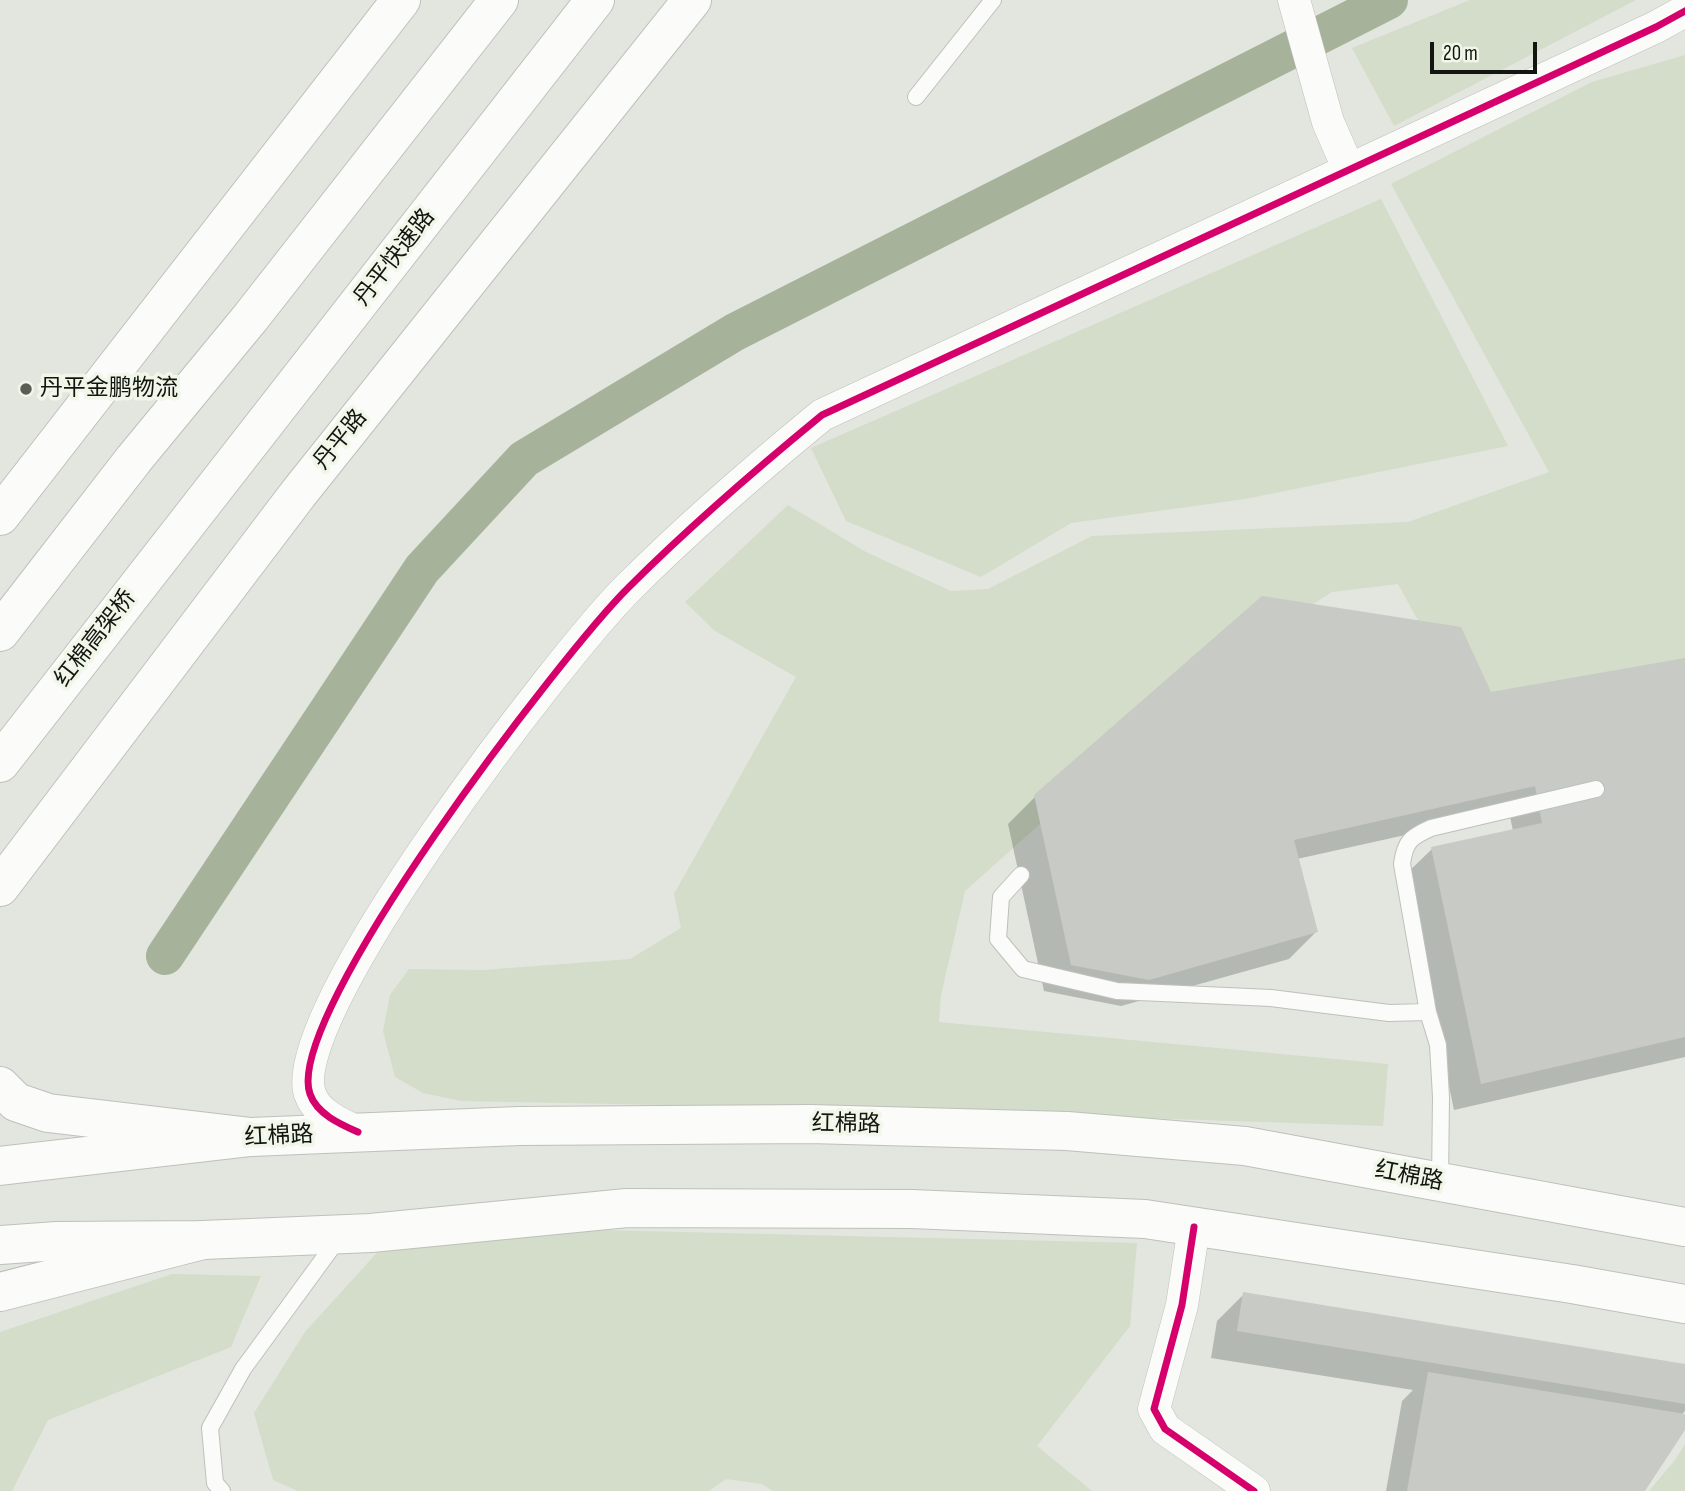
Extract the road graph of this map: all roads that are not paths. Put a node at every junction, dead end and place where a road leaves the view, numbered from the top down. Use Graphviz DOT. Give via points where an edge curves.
graph roads {
  1 [pos="401,0"];
  2 [pos="499,0"];
  3 [pos="595,0"];
  4 [pos="692,0"];
  5 [pos="993,0"];
  6 [pos="1294,0"];
  7 [pos="1685,11"];
  8 [pos="916,97"];
  9 [pos="1349,170"];
  10 [pos="0,516"];
  11 [pos="193,516"];
  12 [pos="0,632"];
  13 [pos="0,763"];
  14 [pos="1596,789"];
  15 [pos="1021,875"];
  16 [pos="0,887"];
  17 [pos="1428,1012"];
  18 [pos="0,1086"];
  19 [pos="358,1132"];
  20 [pos="251,1137"];
  21 [pos="0,1166"];
  22 [pos="1440,1183"];
  23 [pos="1194,1227"];
  24 [pos="1685,1227"];
  25 [pos="341,1234"];
  26 [pos="203,1240"];
  27 [pos="0,1245"];
  28 [pos="0,1293"];
  29 [pos="1685,1304"];
  30 [pos="222,1491"];
  31 [pos="1254,1491"];
  1 -- 10 [label="main road"];
  2 -- 12 [label="main road"];
  3 -- 11 [label="main road, 丹平快速路"];
  4 -- 16 [label="main road, 丹平路" via="298,494"];
  5 -- 8 [label="lane"];
  6 -- 9 [label="street" via="1328,121"];
  7 -- 9 [label="street"];
  9 -- 19 [label="street" via="822,415 738,484 627,589 528,707 441,825 360,948 314,1044 307,1074 310,1094 322,1111"];
  11 -- 13 [label="main road, 红棉高架桥"];
  14 -- 17 [label="lane" via="1431,828 1404,846 1402,864"];
  15 -- 17 [label="lane" via="1001,897 998,939 1023,968 1117,991 1271,998 1389,1013"];
  17 -- 22 [label="lane" via="1438,1045"];
  18 -- 20 [label="main road" via="16,1102 48,1114"];
  19 -- 20 [label="main road, 红棉路"];
  19 -- 22 [label="main road, 红棉路" via="810,1124 1067,1131 1245,1146"];
  20 -- 21 [label="main road, 红棉路"];
  22 -- 24 [label="main road, 红棉路"];
  23 -- 25 [label="main road" via="1145,1219 912,1209 627,1208"];
  23 -- 29 [label="main road"];
  23 -- 31 [label="street" via="1182,1305 1154,1409 1165,1429"];
  25 -- 26 [label="main road"];
  25 -- 30 [label="lane" via="243,1369 211,1427 215,1483"];
  26 -- 27 [label="main road"];
  26 -- 28 [label="main road"];
}
